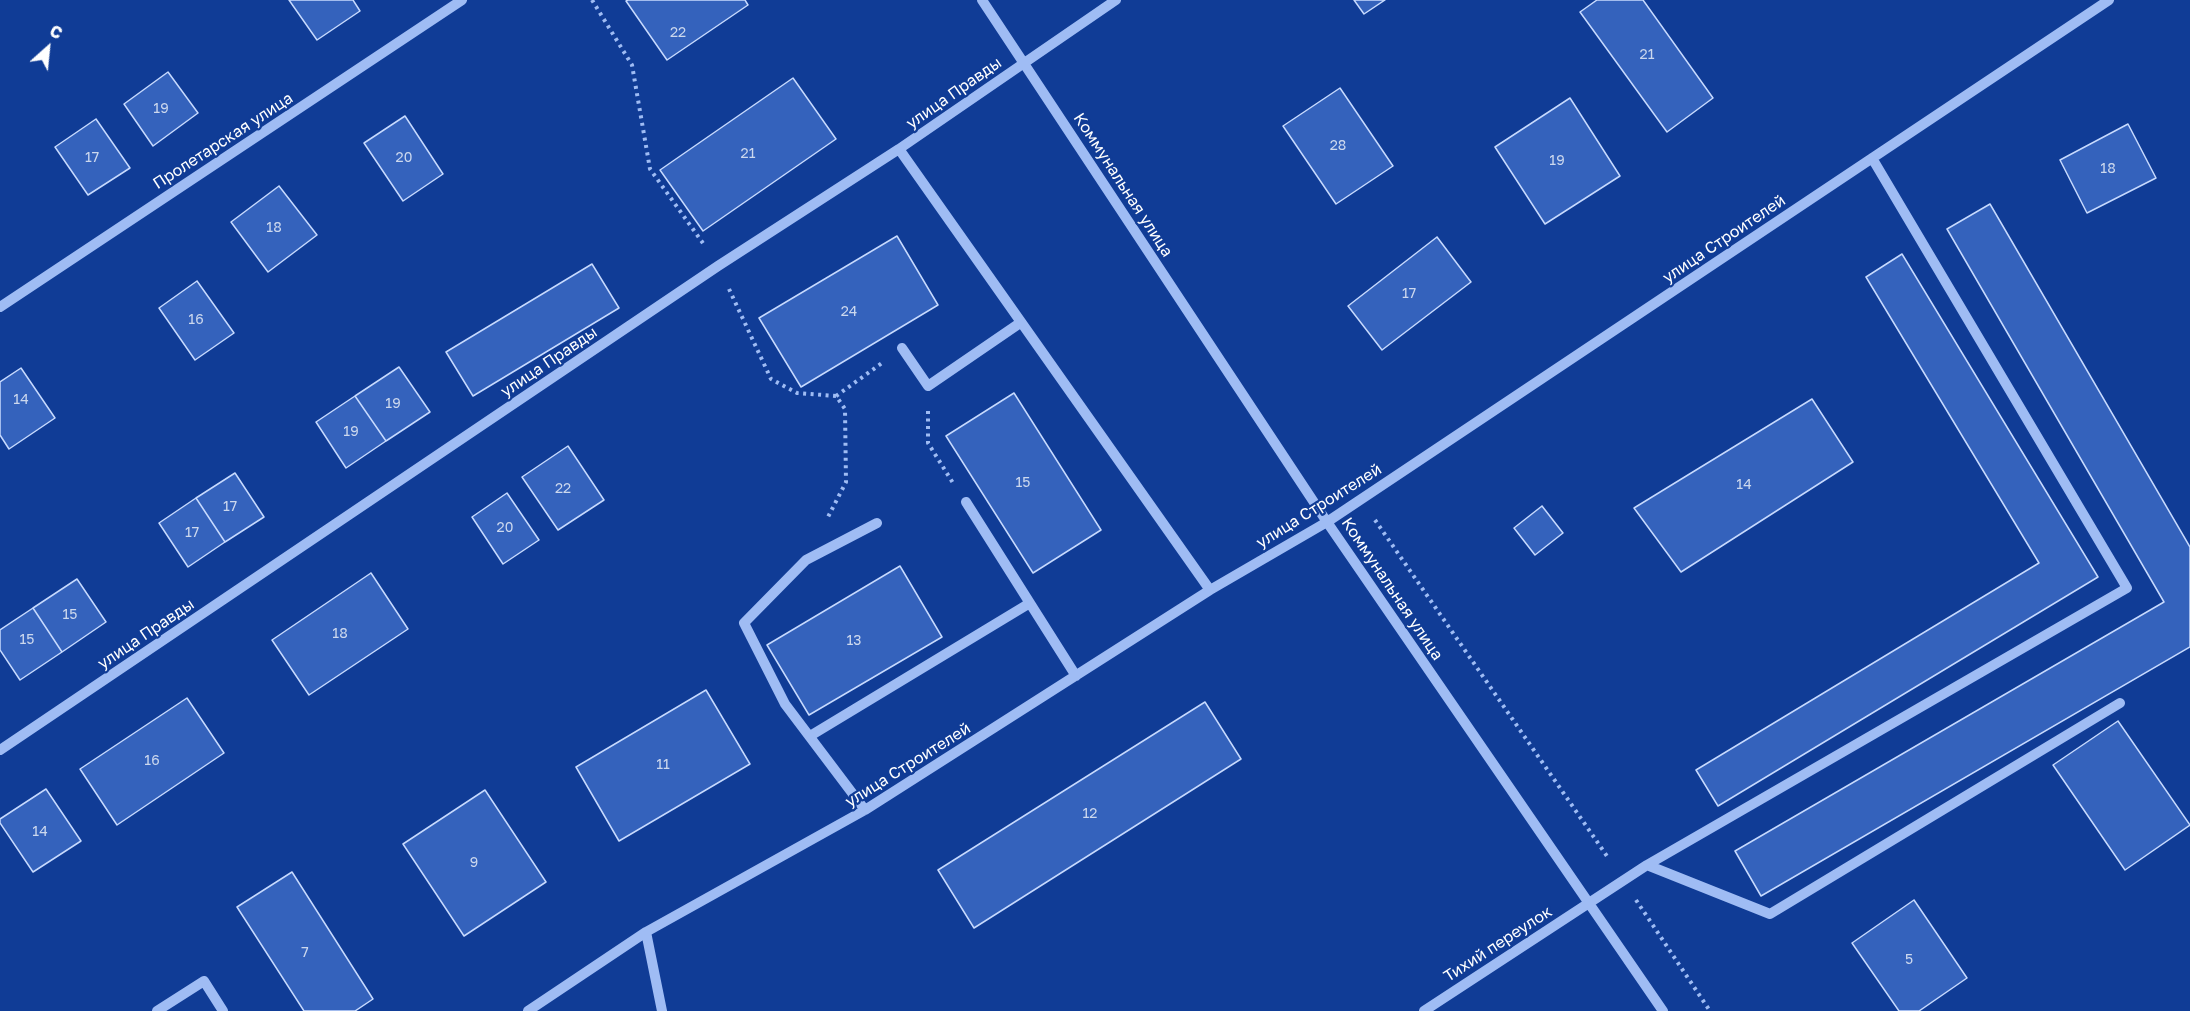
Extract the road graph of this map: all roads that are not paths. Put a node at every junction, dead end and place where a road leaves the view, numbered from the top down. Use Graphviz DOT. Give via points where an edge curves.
graph roads {
  1 [pos="462,0"];
  2 [pos="982,0"];
  3 [pos="1116,0"];
  4 [pos="2109,0"];
  5 [pos="1024,62"];
  6 [pos="899,149"];
  7 [pos="1872,158"];
  8 [pos="0,307"];
  9 [pos="1020,323"];
  10 [pos="902,348"];
  11 [pos="966,502"];
  12 [pos="1327,522"];
  13 [pos="877,523"];
  14 [pos="1210,590"];
  15 [pos="1030,603"];
  16 [pos="1076,676"];
  17 [pos="2121,703"];
  18 [pos="810,736"];
  19 [pos="0,750"];
  20 [pos="866,810"];
  21 [pos="1647,866"];
  22 [pos="1589,903"];
  23 [pos="646,932"];
  24 [pos="157,1011"];
  25 [pos="223,1011"];
  26 [pos="528,1011"];
  27 [pos="662,1011"];
  28 [pos="1424,1011"];
  29 [pos="1663,1011"];
  1 -- 8 [label="street, Пролетарская улица"];
  2 -- 5 [label="street, Коммунальная улица"];
  3 -- 5 [label="street, улица Правды"];
  4 -- 7 [label="street, улица Строителей"];
  5 -- 6 [label="street, улица Правды"];
  5 -- 12 [label="street, Коммунальная улица"];
  6 -- 9 [label="street"];
  6 -- 19 [label="street, улица Правды" via="718,266"];
  7 -- 12 [label="street, улица Строителей"];
  7 -- 21 [label="street, Тихий переулок" via="2127,588"];
  9 -- 10 [label="street" via="928,386"];
  9 -- 14 [label="street"];
  11 -- 15 [label="street"];
  12 -- 14 [label="street, улица Строителей"];
  12 -- 22 [label="street, Коммунальная улица"];
  13 -- 18 [label="street" via="806,560 744,623 785,704"];
  14 -- 16 [label="street, улица Строителей"];
  15 -- 16 [label="street"];
  15 -- 18 [label="street"];
  16 -- 20 [label="street, улица Строителей"];
  17 -- 21 [label="street" via="1770,915"];
  18 -- 20 [label="street"];
  20 -- 23 [label="street, улица Строителей"];
  21 -- 22 [label="street, Тихий переулок"];
  22 -- 28 [label="street, Тихий переулок"];
  22 -- 29 [label="street, Коммунальная улица"];
  23 -- 26 [label="street, улица Строителей"];
  23 -- 27 [label="street"];
  24 -- 25 [label="street" via="204,981"];
}
